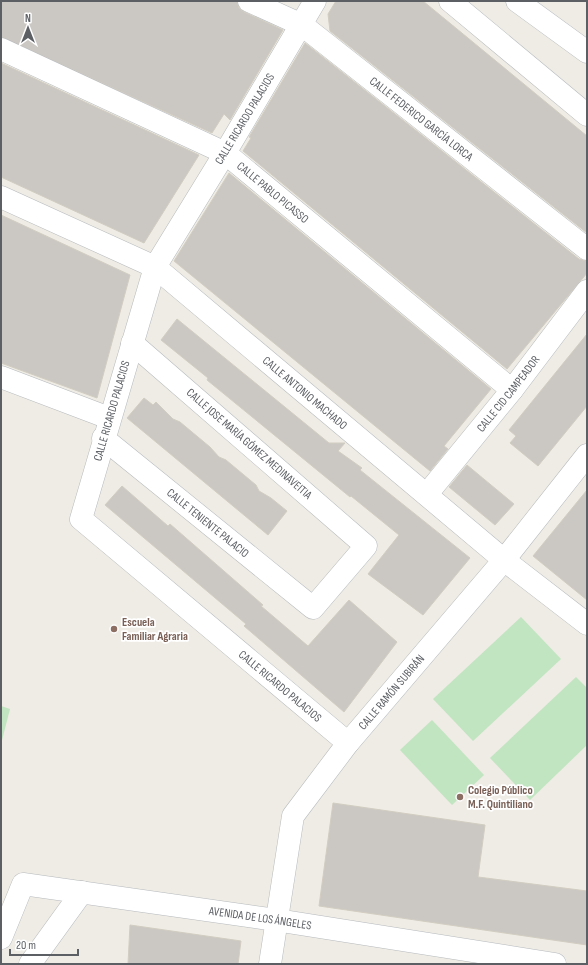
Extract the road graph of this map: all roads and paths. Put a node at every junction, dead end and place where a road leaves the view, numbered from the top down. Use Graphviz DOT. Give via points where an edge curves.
graph roads {
  1 [pos="249,1"];
  2 [pos="315,1"];
  3 [pos="450,1"];
  4 [pos="517,1"];
  5 [pos="302,25"];
  6 [pos="1,49"];
  7 [pos="587,52"];
  8 [pos="587,115"];
  9 [pos="225,153"];
  10 [pos="1,198"];
  11 [pos="587,249"];
  12 [pos="155,267"];
  13 [pos="587,291"];
  14 [pos="132,343"];
  15 [pos="1,377"];
  16 [pos="512,390"];
  17 [pos="106,428"];
  18 [pos="587,455"];
  19 [pos="426,494"];
  20 [pos="504,560"];
  21 [pos="313,608"];
  22 [pos="587,624"];
  23 [pos="348,743"];
  24 [pos="82,892"];
  25 [pos="276,920"];
  26 [pos="1,938"];
  27 [pos="30,964"];
  28 [pos="270,964"];
  29 [pos="555,964"];
  1 -- 5 [label="street, CALLE FEDERICO GARCÍA LORCA"];
  2 -- 5 [label="street, CALLE RICARDO PALACIOS"];
  3 -- 8 [label="street"];
  4 -- 7 [label="street"];
  5 -- 9 [label="street, CALLE RICARDO PALACIOS"];
  5 -- 11 [label="street, CALLE FEDERICO GARCÍA LORCA"];
  6 -- 9 [label="street, CALLE PABLO PICASSO"];
  9 -- 12 [label="street, CALLE RICARDO PALACIOS"];
  9 -- 16 [label="street, CALLE PABLO PICASSO"];
  10 -- 12 [label="street, CALLE ANTONIO MACHADO"];
  12 -- 14 [label="street, CALLE RICARDO PALACIOS"];
  12 -- 19 [label="street, CALLE ANTONIO MACHADO"];
  13 -- 16 [label="street, CALLE CID CAMPEADOR"];
  14 -- 17 [label="street, CALLE RICARDO PALACIOS"];
  14 -- 21 [label="street, CALLE JOSE MARÍA GÓMEZ MEDINAVEITIA" via="366,546"];
  15 -- 17 [label="street, CALLE TENIENTE PALACIO"];
  16 -- 19 [label="street, CALLE CID CAMPEADOR"];
  17 -- 21 [label="street, CALLE TENIENTE PALACIO"];
  17 -- 23 [label="street, CALLE RICARDO PALACIOS" via="81,519"];
  18 -- 20 [label="street, CALLE RAMÓN SUBIRÁN"];
  19 -- 20 [label="street, CALLE ANTONIO MACHADO"];
  20 -- 22 [label="street, CALLE ANTONIO MACHADO"];
  20 -- 23 [label="street, CALLE RAMÓN SUBIRÁN"];
  23 -- 25 [label="street, CALLE RAMÓN SUBIRÁN" via="293,816"];
  24 -- 25 [label="street, AVENIDA DE LOS ÁNGELES"];
  24 -- 26 [label="street, AVENIDA DE LOS ÁNGELES" via="23,884"];
  24 -- 27 [label="street"];
  25 -- 28 [label="street, CALLE RAMÓN SUBIRÁN"];
  25 -- 29 [label="street, AVENIDA DE LOS ÁNGELES"];
}
